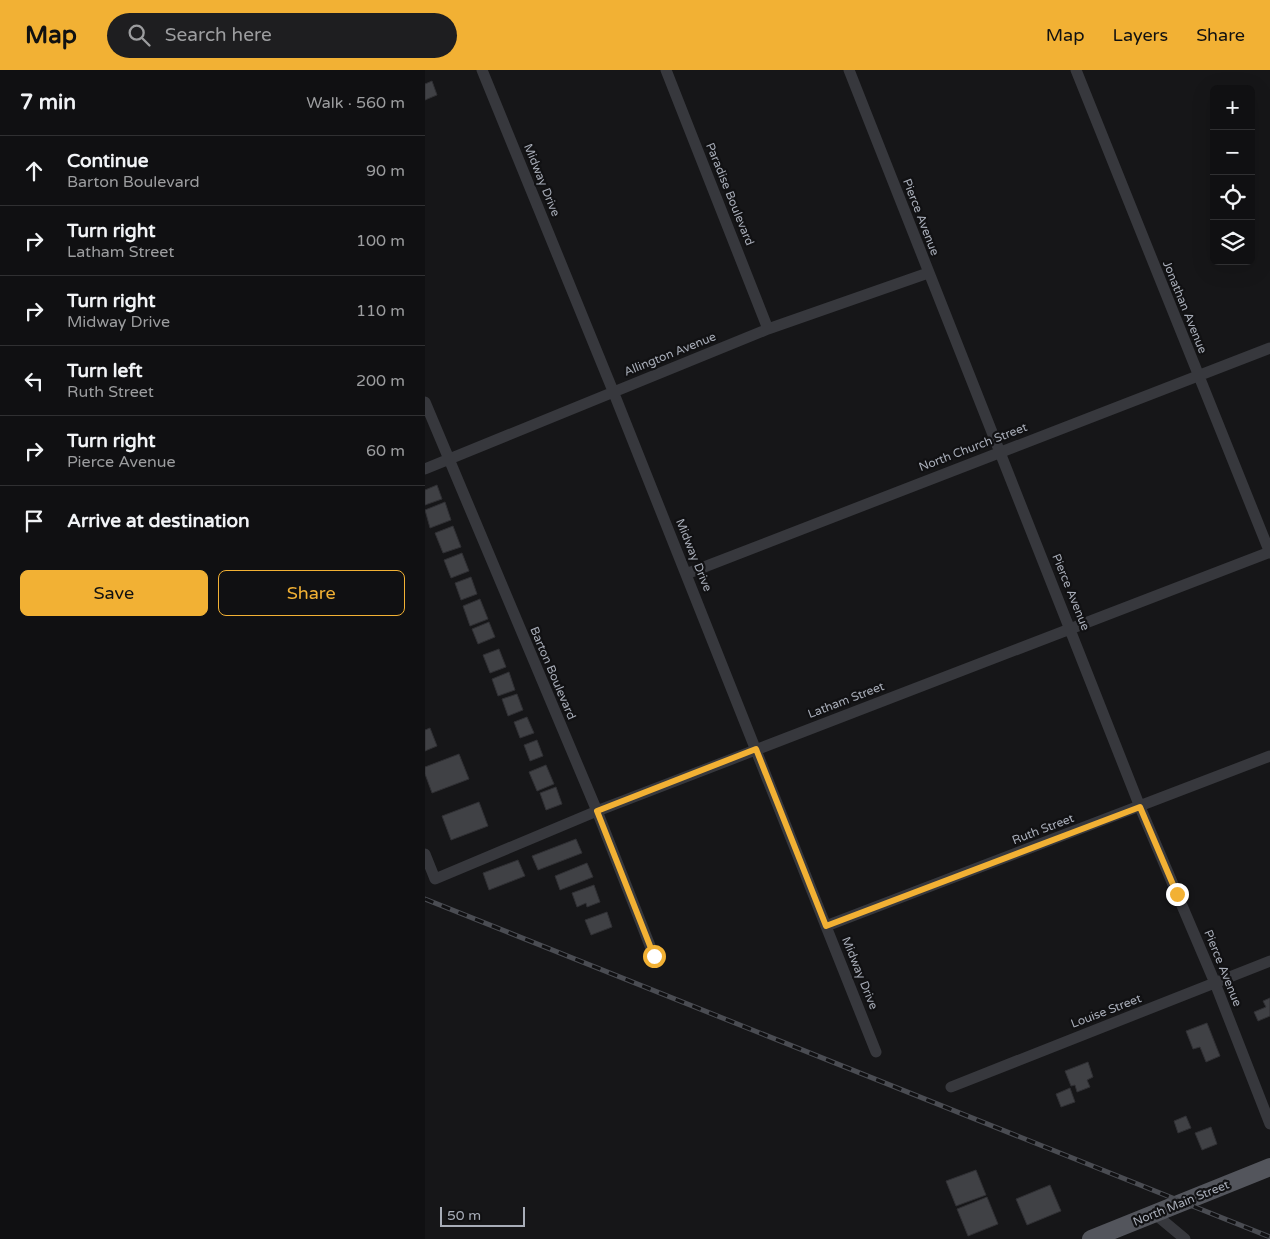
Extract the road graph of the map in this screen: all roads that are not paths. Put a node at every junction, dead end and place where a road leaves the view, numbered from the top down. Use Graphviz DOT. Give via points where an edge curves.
graph roads {
  1 [pos="483,70"];
  2 [pos="666,70"];
  3 [pos="849,70"];
  4 [pos="1076,70"];
  5 [pos="928,273"];
  6 [pos="769,329"];
  7 [pos="1270,348"];
  8 [pos="1198,377"];
  9 [pos="613,391"];
  10 [pos="425,402"];
  11 [pos="1000,452"];
  12 [pos="448,461"];
  13 [pos="425,469"];
  14 [pos="1270,553"];
  15 [pos="686,574"];
  16 [pos="1071,629"];
  17 [pos="756,749"];
  18 [pos="1270,756"];
  19 [pos="1140,807"];
  20 [pos="597,811"];
  21 [pos="425,854"];
  22 [pos="826,926"];
  23 [pos="654,956"];
  24 [pos="1270,961"];
  25 [pos="1215,983"];
  26 [pos="876,1052"];
  27 [pos="951,1087"];
  28 [pos="1270,1124"];
  29 [pos="1270,1167"];
  30 [pos="1155,1214"];
  31 [pos="1091,1239"];
  32 [pos="1185,1239"];
  1 -- 9 [label="street, Midway Drive"];
  2 -- 6 [label="street, Paradise Boulevard"];
  3 -- 5 [label="street, Pierce Avenue"];
  4 -- 8 [label="street, Jonathan Avenue"];
  5 -- 6 [label="street, Allington Avenue"];
  5 -- 11 [label="street, Pierce Avenue"];
  6 -- 9 [label="street, Allington Avenue"];
  7 -- 8 [label="street, North Church Street"];
  8 -- 11 [label="street, North Church Street"];
  8 -- 14 [label="street, Jonathan Avenue"];
  9 -- 12 [label="street, Allington Avenue"];
  9 -- 15 [label="street, Midway Drive"];
  10 -- 12 [label="street, Barton Boulevard"];
  11 -- 15 [label="street, North Church Street"];
  11 -- 16 [label="street, Pierce Avenue"];
  12 -- 13 [label="street, Allington Avenue"];
  12 -- 20 [label="street, Barton Boulevard"];
  14 -- 16 [label="street, Latham Street"];
  15 -- 17 [label="street, Midway Drive"];
  16 -- 17 [label="street, Latham Street"];
  16 -- 19 [label="street, Pierce Avenue"];
  17 -- 20 [label="street, Latham Street"];
  17 -- 22 [label="street, Midway Drive"];
  18 -- 19 [label="street, Ruth Street"];
  19 -- 22 [label="street, Ruth Street"];
  19 -- 25 [label="street, Pierce Avenue"];
  20 -- 21 [label="street, Latham Street" via="435,879"];
  20 -- 23 [label="street, Barton Boulevard"];
  22 -- 26 [label="street, Midway Drive"];
  24 -- 25 [label="street, Louise Street"];
  25 -- 27 [label="street, Louise Street"];
  25 -- 28 [label="street, Pierce Avenue"];
  29 -- 30 [label="main road, North Main Street"];
  30 -- 31 [label="main road, North Main Street"];
  30 -- 32 [label="street"];
}
